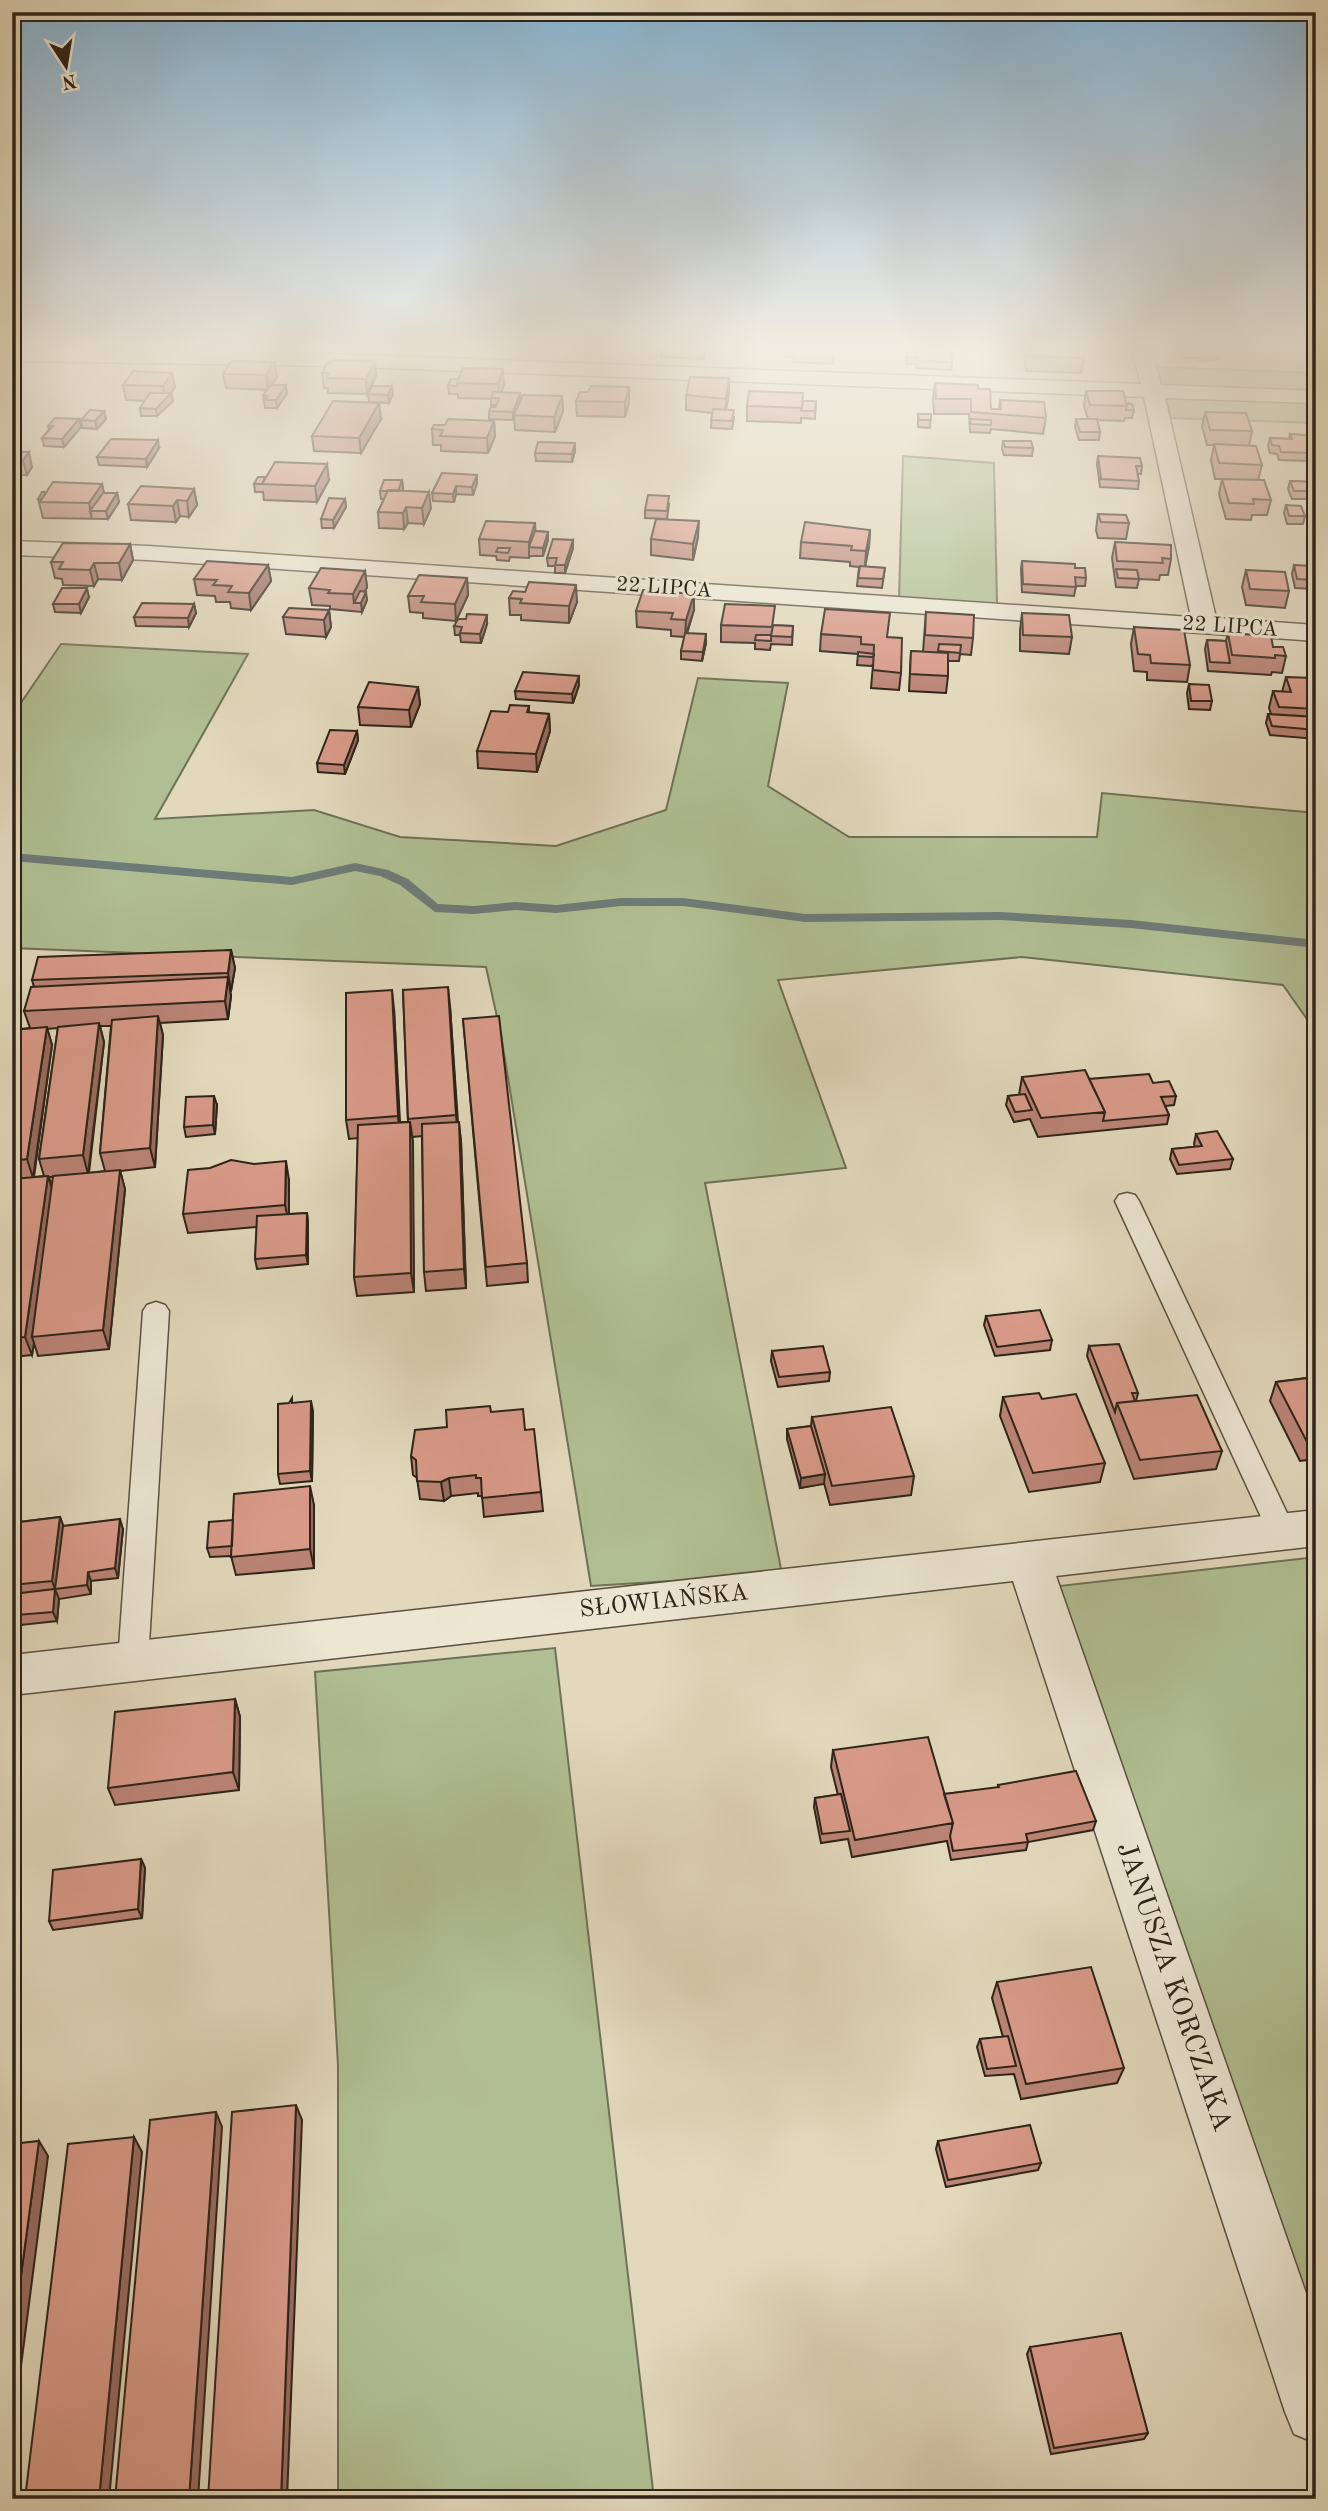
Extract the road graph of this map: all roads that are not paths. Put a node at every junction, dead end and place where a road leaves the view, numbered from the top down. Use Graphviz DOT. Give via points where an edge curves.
graph roads {
  1 [pos="1171,464"];
  2 [pos="12,548"];
  3 [pos="1205,625"];
  4 [pos="1316,633"];
  5 [pos="1127,1201"];
  6 [pos="156,1311"];
  7 [pos="1299,1530"];
  8 [pos="1030,1561"];
  9 [pos="133,1661"];
  10 [pos="12,1675"];
  11 [pos="1316,2412"];
  1 -- 3 [label="street"];
  2 -- 3 [label="street, 22 LIPCA" via="148,553"];
  3 -- 4 [label="street, 22 LIPCA"];
  5 -- 7 [label="lane"];
  6 -- 9 [label="lane"];
  7 -- 8 [label="street, SŁOWIAŃSKA"];
  8 -- 9 [label="street, SŁOWIAŃSKA"];
  8 -- 11 [label="street, JANUSZA KORCZAKA"];
  9 -- 10 [label="street, SŁOWIAŃSKA"];
}
